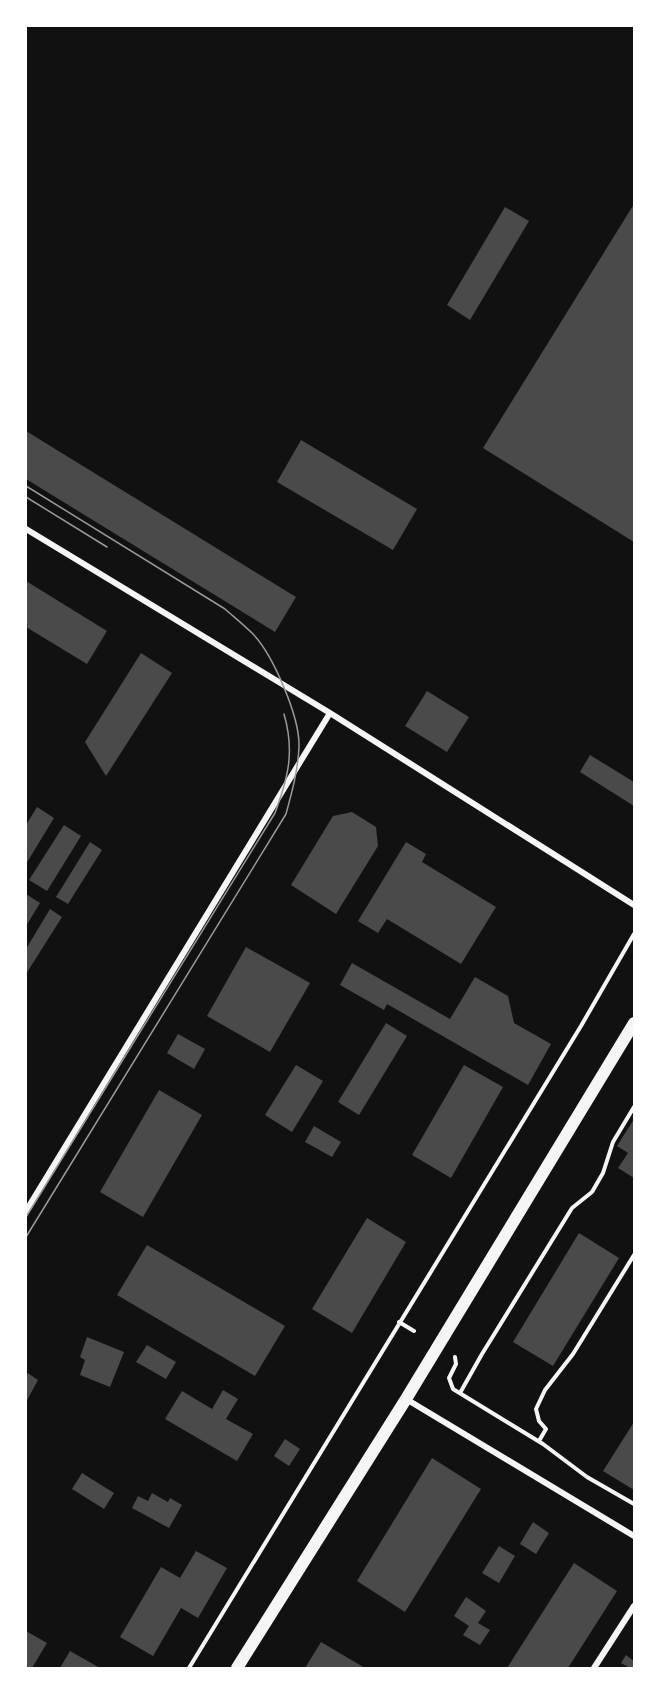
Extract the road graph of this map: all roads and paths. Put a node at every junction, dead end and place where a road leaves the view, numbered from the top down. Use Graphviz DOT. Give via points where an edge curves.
graph roads {
  1 [pos="26,529"];
  2 [pos="330,712"];
  3 [pos="634,905"];
  4 [pos="634,934"];
  5 [pos="634,1023"];
  6 [pos="634,1107"];
  7 [pos="26,1211"];
  8 [pos="634,1255"];
  9 [pos="399,1322"];
  10 [pos="414,1331"];
  11 [pos="455,1357"];
  12 [pos="460,1393"];
  13 [pos="406,1399"];
  14 [pos="538,1442"];
  15 [pos="634,1504"];
  16 [pos="634,1536"];
  17 [pos="634,1606"];
  18 [pos="189,1668"];
  19 [pos="237,1668"];
  20 [pos="594,1668"];
  1 -- 2 [label="street"];
  2 -- 3 [label="street"];
  2 -- 7 [label="street"];
  4 -- 9 [label="path"];
  5 -- 13 [label="main road"];
  6 -- 12 [label="path" via="613,1142 592,1192 572,1208"];
  8 -- 14 [label="path" via="573,1354 545,1390 536,1410 546,1429"];
  9 -- 10 [label="path"];
  9 -- 18 [label="path"];
  11 -- 12 [label="path" via="449,1378 453,1389"];
  12 -- 14 [label="path"];
  13 -- 16 [label="street"];
  13 -- 19 [label="main road"];
  14 -- 15 [label="path"];
  17 -- 20 [label="street"];
}
